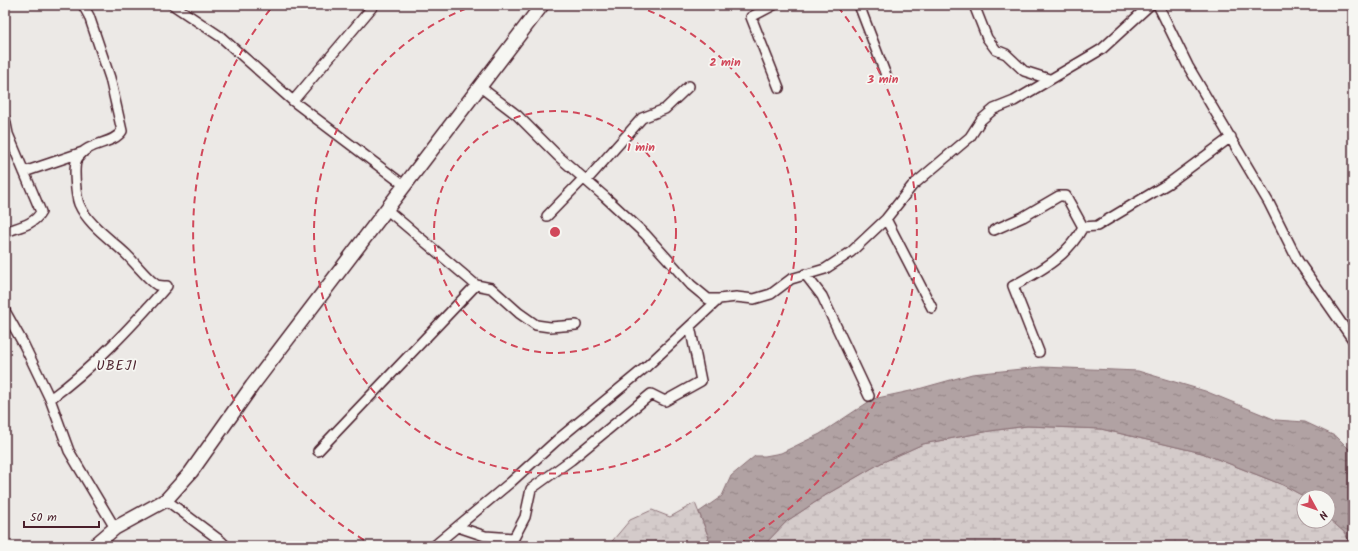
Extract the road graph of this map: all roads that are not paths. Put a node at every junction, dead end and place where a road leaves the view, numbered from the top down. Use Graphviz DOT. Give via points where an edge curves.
graph roads {
  1 [pos="83,5"];
  2 [pos="173,5"];
  3 [pos="374,5"];
  4 [pos="542,5"];
  5 [pos="774,5"];
  6 [pos="859,5"];
  7 [pos="974,5"];
  8 [pos="1150,5"];
  9 [pos="1158,5"];
  10 [pos="887,78"];
  11 [pos="1049,79"];
  12 [pos="479,86"];
  13 [pos="689,86"];
  14 [pos="779,88"];
  15 [pos="293,101"];
  16 [pos="5,119"];
  17 [pos="1231,138"];
  18 [pos="84,151"];
  19 [pos="24,172"];
  20 [pos="585,179"];
  21 [pos="404,185"];
  22 [pos="386,209"];
  23 [pos="547,216"];
  24 [pos="886,219"];
  25 [pos="1083,227"];
  26 [pos="994,230"];
  27 [pos="5,232"];
  28 [pos="805,274"];
  29 [pos="476,285"];
  30 [pos="719,299"];
  31 [pos="932,308"];
  32 [pos="5,311"];
  33 [pos="576,326"];
  34 [pos="690,326"];
  35 [pos="1353,340"];
  36 [pos="1039,352"];
  37 [pos="869,396"];
  38 [pos="50,399"];
  39 [pos="318,451"];
  40 [pos="166,500"];
  41 [pos="458,527"];
  42 [pos="115,528"];
  43 [pos="94,546"];
  44 [pos="226,546"];
  45 [pos="434,546"];
  1 -- 18 [label="street" via="110,78 122,131 119,135"];
  2 -- 15 [label="street" via="221,38"];
  3 -- 15 [label="street"];
  4 -- 12 [label="street"];
  5 -- 14 [label="street" via="751,17"];
  6 -- 10 [label="street"];
  7 -- 11 [label="street" via="996,50 1006,54 1024,71"];
  8 -- 11 [label="street" via="1102,48"];
  9 -- 17 [label="street" via="1188,66"];
  11 -- 24 [label="street" via="1014,101 994,109 981,120 970,137 912,186"];
  12 -- 20 [label="street" via="517,115"];
  12 -- 21 [label="street"];
  13 -- 20 [label="street" via="665,109 642,118"];
  15 -- 21 [label="street"];
  16 -- 19 [label="street" via="8,134"];
  17 -- 25 [label="street" via="1169,183 1097,226"];
  17 -- 35 [label="street" via="1269,202 1298,261"];
  18 -- 19 [label="street"];
  18 -- 38 [label="street" via="74,168 79,204 113,244 157,286 166,286 133,324 94,362"];
  19 -- 27 [label="street" via="41,212 33,222"];
  20 -- 23 [label="street"];
  20 -- 30 [label="street" via="645,234 691,286 708,299"];
  21 -- 22 [label="street"];
  22 -- 29 [label="street"];
  22 -- 40 [label="street" via="252,386 191,472"];
  24 -- 28 [label="street" via="851,252 825,269"];
  24 -- 31 [label="street"];
  25 -- 26 [label="street" via="1066,196 1059,196"];
  25 -- 36 [label="street" via="1076,239 1049,266 1013,286"];
  28 -- 30 [label="street" via="791,279 771,294 754,299"];
  28 -- 37 [label="street" via="822,296"];
  29 -- 33 [label="street" via="491,288 536,325"];
  29 -- 39 [label="street"];
  30 -- 34 [label="street"];
  32 -- 38 [label="street"];
  34 -- 41 [label="street" via="646,367"];
  34 -- 41 [label="street" via="701,381 665,401 651,394 571,460 531,489 525,517 514,538 485,536"];
  38 -- 42 [label="street" via="69,451"];
  40 -- 42 [label="street"];
  40 -- 44 [label="street"];
  41 -- 45 [label="street"];
  42 -- 43 [label="street"];
}
